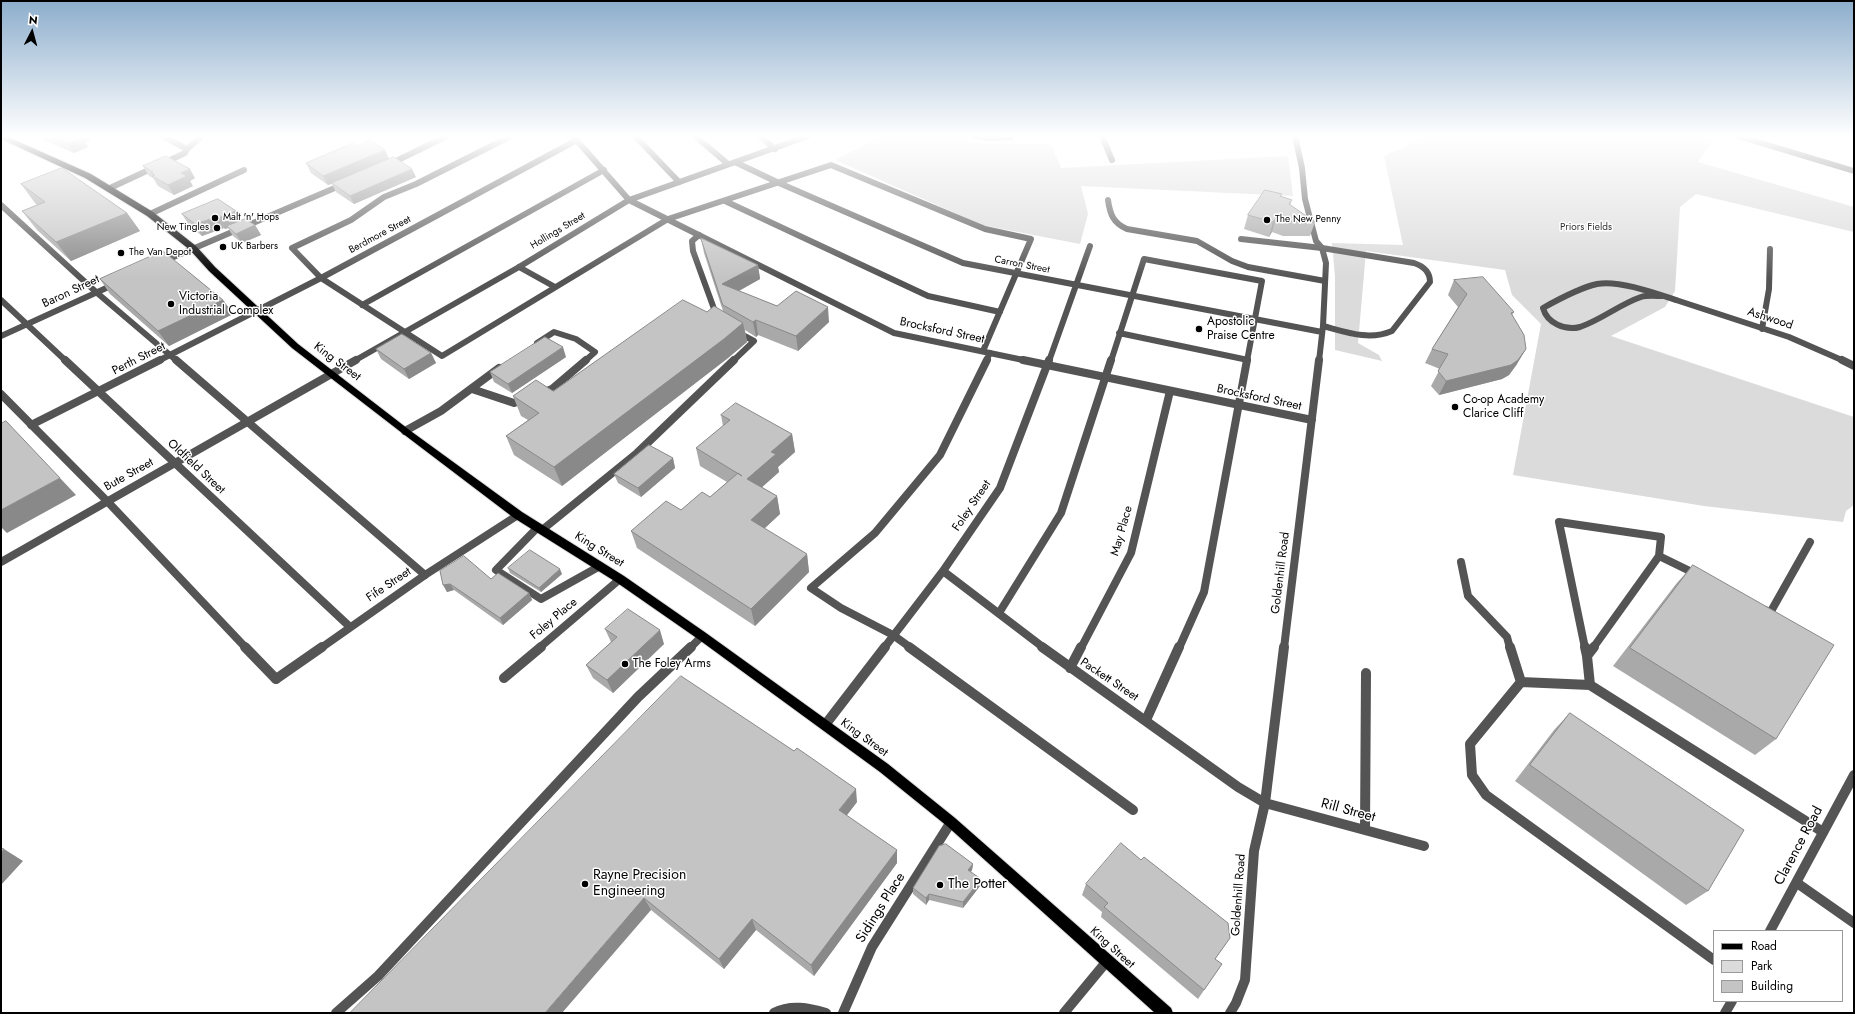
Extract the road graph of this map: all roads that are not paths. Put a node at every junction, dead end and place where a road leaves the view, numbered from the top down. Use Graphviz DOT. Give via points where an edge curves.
graph roads {
  1 [pos="101,183"];
  2 [pos="120,183"];
  3 [pos="216,183"];
  4 [pos="345,183"];
  5 [pos="417,183"];
  6 [pos="493,183"];
  7 [pos="580,183"];
  8 [pos="615,183"];
  9 [pos="675,183"];
  10 [pos="778,183"];
  11 [pos="779,183"];
  12 [pos="876,183"];
  13 [pos="1303,183"];
  14 [pos="110,188"];
  15 [pos="629,200"];
  16 [pos="1108,200"];
  17 [pos="725,201"];
  18 [pos="1,205"];
  19 [pos="150,214"];
  20 [pos="668,220"];
  21 [pos="699,235"];
  22 [pos="1241,239"];
  23 [pos="1090,246"];
  24 [pos="193,248"];
  25 [pos="1322,248"];
  26 [pos="1770,249"];
  27 [pos="159,264"];
  28 [pos="519,267"];
  29 [pos="1017,274"];
  30 [pos="321,278"];
  31 [pos="124,280"];
  32 [pos="1325,281"];
  33 [pos="1077,286"];
  34 [pos="555,287"];
  35 [pos="96,292"];
  36 [pos="1131,295"];
  37 [pos="1662,296"];
  38 [pos="1,300"];
  39 [pos="362,304"];
  40 [pos="256,311"];
  41 [pos="1000,312"];
  42 [pos="1255,318"];
  43 [pos="719,321"];
  44 [pos="26,325"];
  45 [pos="733,329"];
  46 [pos="1323,329"];
  47 [pos="1762,329"];
  48 [pos="404,333"];
  49 [pos="1119,333"];
  50 [pos="1,336"];
  51 [pos="528,349"];
  52 [pos="987,352"];
  53 [pos="170,355"];
  54 [pos="1248,360"];
  55 [pos="508,362"];
  56 [pos="1047,364"];
  57 [pos="1854,366"];
  58 [pos="332,374"];
  59 [pos="1105,377"];
  60 [pos="472,389"];
  61 [pos="99,391"];
  62 [pos="1170,391"];
  63 [pos="1,394"];
  64 [pos="1239,405"];
  65 [pos="1312,420"];
  66 [pos="248,421"];
  67 [pos="31,425"];
  68 [pos="405,431"];
  69 [pos="174,464"];
  70 [pos="107,501"];
  71 [pos="518,515"];
  72 [pos="540,529"];
  73 [pos="1810,542"];
  74 [pos="1659,556"];
  75 [pos="1,562"];
  76 [pos="1461,562"];
  77 [pos="600,566"];
  78 [pos="943,571"];
  79 [pos="425,575"];
  80 [pos="620,579"];
  81 [pos="1708,581"];
  82 [pos="1756,605"];
  83 [pos="999,613"];
  84 [pos="350,627"];
  85 [pos="893,635"];
  86 [pos="702,636"];
  87 [pos="1587,656"];
  88 [pos="1070,668"];
  89 [pos="1366,673"];
  90 [pos="504,678"];
  91 [pos="1521,682"];
  92 [pos="1590,685"];
  93 [pos="1146,720"];
  94 [pos="825,725"];
  95 [pos="1854,774"];
  96 [pos="1265,803"];
  97 [pos="1133,810"];
  98 [pos="951,822"];
  99 [pos="1365,830"];
  100 [pos="1823,832"];
  101 [pos="1424,846"];
  102 [pos="1797,883"];
  103 [pos="1854,922"];
  104 [pos="1771,930"];
  105 [pos="1713,959"];
  106 [pos="1107,961"];
  107 [pos="1731,1002"];
  108 [pos="336,1013"];
  109 [pos="774,1013"];
  110 [pos="826,1013"];
  111 [pos="843,1013"];
  112 [pos="1064,1013"];
  113 [pos="1166,1013"];
  114 [pos="1230,1013"];
  115 [pos="1725,1013"];
  1 -- 14 [label="main road, King Street"];
  2 -- 14 [label="street"];
  3 -- 19 [label="street"];
  4 -- 24 [label="street"];
  5 -- 30 [label="street" via="384,197 352,220 292,248"];
  6 -- 30 [label="street, Berdmore Street"];
  7 -- 39 [label="street"];
  8 -- 15 [label="street, Brocksford Street"];
  9 -- 15 [label="street, Hollings Street"];
  10 -- 17 [label="street"];
  11 -- 29 [label="street, Carron Street" via="963,263"];
  12 -- 29 [label="street" via="985,229 1031,239"];
  13 -- 25 [label="street, Goldenhill Road" via="1316,241"];
  14 -- 19 [label="main road, King Street"];
  15 -- 20 [label="street, Brocksford Street"];
  15 -- 28 [label="street, Hollings Street"];
  16 -- 32 [label="street" via="1112,218 1121,226 1191,240 1247,267"];
  17 -- 20 [label="street"];
  17 -- 41 [label="street" via="928,296"];
  18 -- 35 [label="street"];
  19 -- 24 [label="main road, King Street"];
  20 -- 21 [label="street, Brocksford Street"];
  20 -- 34 [label="street"];
  21 -- 43 [label="street" via="692,241 693,251"];
  21 -- 52 [label="street, Brocksford Street" via="894,333"];
  22 -- 25 [label="street"];
  23 -- 33 [label="street, Foley Street"];
  24 -- 27 [label="street"];
  24 -- 40 [label="main road, King Street"];
  25 -- 32 [label="street, Goldenhill Road" via="1326,263"];
  25 -- 46 [label="street, Carron Street" via="1414,263 1422,266 1430,276 1430,282 1392,331 1386,335 1377,337"];
  26 -- 47 [label="street" via="1769,302"];
  28 -- 34 [label="street"];
  28 -- 48 [label="street, Hollings Street"];
  29 -- 33 [label="street, Carron Street"];
  29 -- 41 [label="street"];
  30 -- 39 [label="street"];
  30 -- 40 [label="street, Berdmore Street"];
  31 -- 35 [label="street, Baron Street"];
  32 -- 46 [label="street, Goldenhill Road"];
  33 -- 36 [label="street, Carron Street"];
  33 -- 56 [label="street, Foley Street"];
  34 -- 48 [label="street" via="442,356"];
  35 -- 44 [label="street, Baron Street"];
  35 -- 53 [label="street"];
  36 -- 42 [label="street, Carron Street"];
  36 -- 42 [label="street" via="1144,259 1262,281"];
  36 -- 49 [label="street"];
  37 -- 37 [label="street" via="1642,296 1579,327 1568,328 1558,325 1548,320 1544,314 1544,308 1548,305 1598,284"];
  37 -- 47 [label="street, Ashwood"];
  38 -- 44 [label="street, Oldfield Street"];
  39 -- 48 [label="street"];
  40 -- 53 [label="street, Perth Street"];
  40 -- 58 [label="main road, King Street" via="295,346"];
  41 -- 52 [label="street"];
  42 -- 46 [label="street, Carron Street"];
  42 -- 54 [label="street"];
  44 -- 50 [label="street, Baron Street"];
  44 -- 61 [label="street, Oldfield Street"];
  45 -- 72 [label="street" via="754,341 637,453"];
  46 -- 65 [label="street, Goldenhill Road"];
  47 -- 57 [label="street, Ashwood" via="1803,342"];
  48 -- 58 [label="street, Hollings Street"];
  49 -- 54 [label="street"];
  49 -- 59 [label="street"];
  51 -- 60 [label="street" via="554,332 570,335 595,352 552,389 514,403"];
  52 -- 56 [label="street, Brocksford Street"];
  52 -- 85 [label="street" via="940,455 875,533 811,588 841,608"];
  53 -- 61 [label="street, Perth Street"];
  53 -- 66 [label="street"];
  54 -- 64 [label="street"];
  55 -- 60 [label="street"];
  56 -- 59 [label="street, Brocksford Street"];
  56 -- 78 [label="street, Foley Street" via="1000,488"];
  58 -- 66 [label="street, Bute Street"];
  58 -- 68 [label="main road, King Street"];
  59 -- 62 [label="street, Brocksford Street"];
  59 -- 83 [label="street" via="1061,513"];
  60 -- 68 [label="street" via="441,411"];
  61 -- 67 [label="street, Perth Street"];
  61 -- 69 [label="street, Oldfield Street"];
  62 -- 64 [label="street, Brocksford Street"];
  62 -- 88 [label="street, May Place" via="1131,553"];
  63 -- 67 [label="street"];
  64 -- 65 [label="street, Brocksford Street"];
  64 -- 93 [label="street" via="1204,592"];
  65 -- 96 [label="street, Goldenhill Road"];
  66 -- 69 [label="street, Bute Street"];
  66 -- 79 [label="street"];
  67 -- 70 [label="street"];
  68 -- 71 [label="main road, King Street"];
  69 -- 70 [label="street, Bute Street"];
  69 -- 84 [label="street, Oldfield Street"];
  70 -- 75 [label="street, Bute Street"];
  70 -- 84 [label="street, Fife Street" via="276,680"];
  71 -- 72 [label="main road, King Street"];
  71 -- 79 [label="street, Fife Street"];
  72 -- 77 [label="main road, King Street"];
  72 -- 77 [label="street" via="496,570 541,598"];
  73 -- 82 [label="street" via="1770,612"];
  74 -- 81 [label="street"];
  74 -- 87 [label="street"];
  74 -- 87 [label="street" via="1661,537 1559,522"];
  76 -- 91 [label="street" via="1468,596 1507,637"];
  77 -- 80 [label="main road, King Street"];
  78 -- 83 [label="street, Packett Street"];
  78 -- 85 [label="street, Foley Street"];
  79 -- 84 [label="street, Fife Street"];
  80 -- 86 [label="main road, King Street"];
  80 -- 90 [label="street, Foley Place"];
  83 -- 88 [label="street, Packett Street"];
  85 -- 94 [label="street, Foley Street"];
  85 -- 97 [label="street"];
  86 -- 94 [label="main road, King Street"];
  86 -- 108 [label="street" via="638,697 378,976"];
  87 -- 92 [label="street"];
  88 -- 93 [label="street, Packett Street"];
  89 -- 99 [label="street"];
  91 -- 92 [label="street"];
  91 -- 105 [label="street" via="1470,744 1472,776 1486,794"];
  92 -- 100 [label="street"];
  93 -- 96 [label="street, Packett Street" via="1238,787"];
  94 -- 98 [label="main road, King Street"];
  95 -- 100 [label="street, Clarence Road"];
  96 -- 99 [label="street, Rill Street"];
  96 -- 114 [label="street, Goldenhill Road" via="1254,851 1245,980"];
  98 -- 106 [label="main road, King Street"];
  98 -- 111 [label="street, Sidings Place" via="872,947"];
  99 -- 101 [label="street, Rill Street"];
  100 -- 102 [label="street, Clarence Road"];
  102 -- 103 [label="street"];
  102 -- 104 [label="street, Clarence Road"];
  106 -- 112 [label="street"];
  106 -- 113 [label="main road, King Street"];
  107 -- 115 [label="street"];
  109 -- 110 [label="street" via="799,1007 813,1008"];
}
